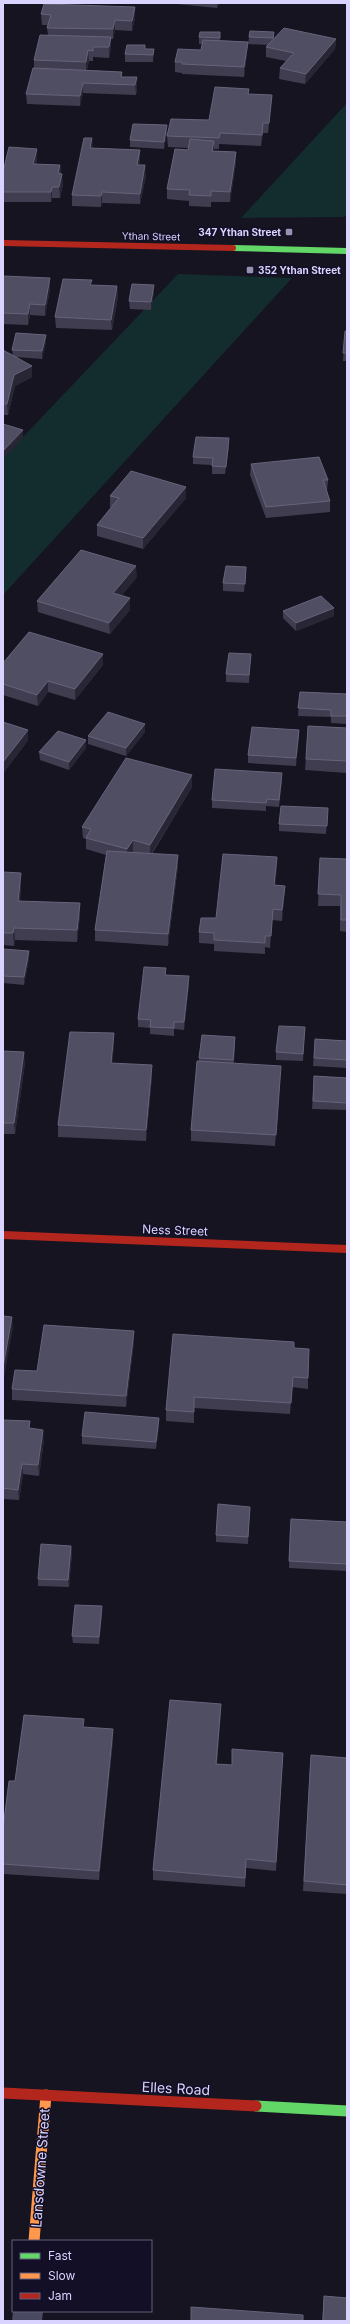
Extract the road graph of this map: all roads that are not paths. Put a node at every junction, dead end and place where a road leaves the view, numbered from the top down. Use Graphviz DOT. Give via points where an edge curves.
graph roads {
  1 [pos="3,243"];
  2 [pos="347,251"];
  3 [pos="3,1235"];
  4 [pos="347,1249"];
  5 [pos="3,2093"];
  6 [pos="46,2095"];
  7 [pos="347,2111"];
  8 [pos="34,2240"];
  1 -- 2 [label="street, Ythan Street"];
  3 -- 4 [label="street, Ness Street"];
  5 -- 6 [label="street, Elles Road"];
  6 -- 7 [label="street, Elles Road"];
  6 -- 8 [label="street, Lansdowne Street"];
}
